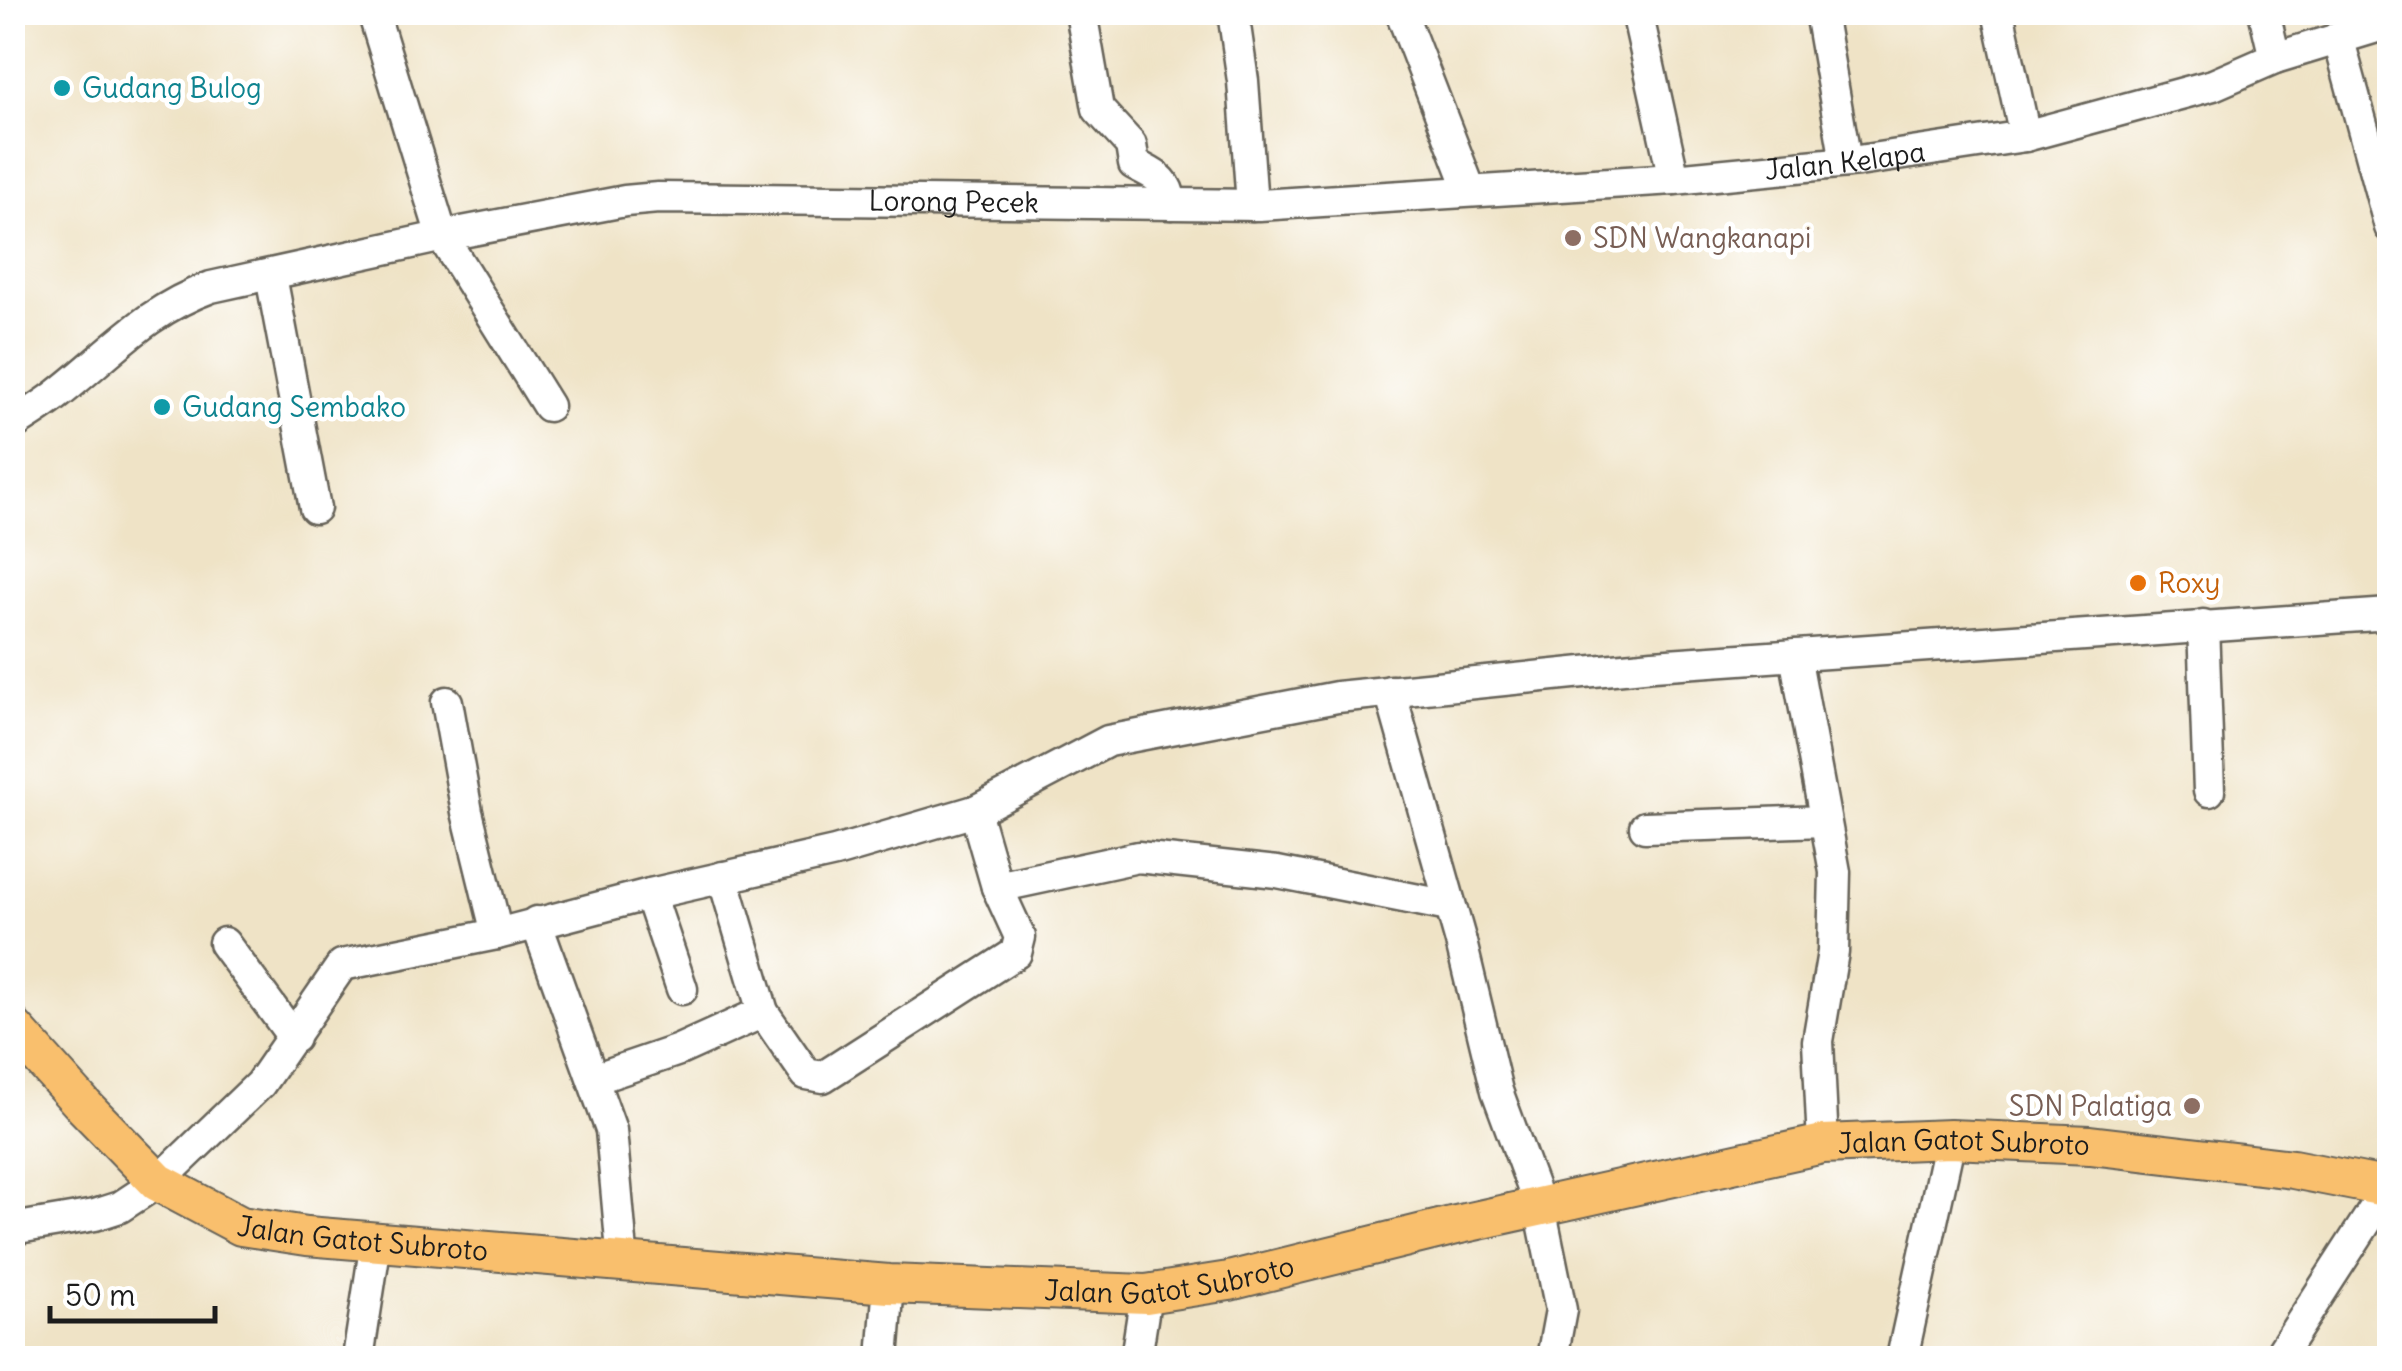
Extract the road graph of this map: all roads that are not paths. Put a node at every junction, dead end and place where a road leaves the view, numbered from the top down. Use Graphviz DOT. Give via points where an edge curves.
graph roads {
  1 [pos="373,12"];
  2 [pos="1081,12"];
  3 [pos="1233,12"];
  4 [pos="1401,12"];
  5 [pos="1637,12"];
  6 [pos="1820,12"];
  7 [pos="1998,12"];
  8 [pos="2264,12"];
  9 [pos="2390,22"];
  10 [pos="2338,37"];
  11 [pos="2275,58"];
  12 [pos="2025,136"];
  13 [pos="2380,157"];
  14 [pos="1846,162"];
  15 [pos="1674,178"];
  16 [pos="1470,190"];
  17 [pos="1171,204"];
  18 [pos="1252,205"];
  19 [pos="2390,227"];
  20 [pos="442,236"];
  21 [pos="272,276"];
  22 [pos="548,406"];
  23 [pos="12,425"];
  24 [pos="315,508"];
  25 [pos="2390,614"];
  26 [pos="2202,625"];
  27 [pos="1796,655"];
  28 [pos="1390,691"];
  29 [pos="448,702"];
  30 [pos="2209,791"];
  31 [pos="975,812"];
  32 [pos="1825,821"];
  33 [pos="1645,828"];
  34 [pos="724,877"];
  35 [pos="997,887"];
  36 [pos="650,894"];
  37 [pos="1450,906"];
  38 [pos="536,922"];
  39 [pos="497,934"];
  40 [pos="224,943"];
  41 [pos="682,989"];
  42 [pos="763,1012"];
  43 [pos="12,1026"];
  44 [pos="294,1038"];
  45 [pos="594,1079"];
  46 [pos="1950,1139"];
  47 [pos="1823,1144"];
  48 [pos="158,1182"];
  49 [pos="2389,1188"];
  50 [pos="1540,1208"];
  51 [pos="12,1230"];
  52 [pos="376,1242"];
  53 [pos="623,1264"];
  54 [pos="889,1284"];
  55 [pos="1146,1294"];
  56 [pos="358,1358"];
  57 [pos="883,1358"];
  58 [pos="1136,1358"];
  59 [pos="1552,1358"];
  60 [pos="1902,1358"];
  61 [pos="2278,1358"];
  1 -- 20 [label="street"];
  2 -- 17 [label="street" via="1098,110 1131,144 1134,164 1160,176"];
  3 -- 18 [label="street"];
  4 -- 16 [label="street"];
  5 -- 15 [label="street"];
  6 -- 14 [label="street"];
  7 -- 12 [label="street"];
  8 -- 11 [label="street"];
  9 -- 10 [label="street, Jalan Kelapa"];
  10 -- 11 [label="street, Jalan Kelapa"];
  10 -- 13 [label="street"];
  11 -- 12 [label="street, Jalan Kelapa" via="2213,85"];
  12 -- 14 [label="street, Jalan Kelapa"];
  13 -- 19 [label="street"];
  14 -- 15 [label="street, Jalan Kelapa"];
  15 -- 16 [label="street, Jalan Kelapa"];
  16 -- 18 [label="street, Lorong Pecek"];
  17 -- 18 [label="street, Lorong Pecek"];
  17 -- 20 [label="street, Lorong Pecek" via="658,198"];
  20 -- 21 [label="street, Lorong Pecek"];
  20 -- 22 [label="street"];
  21 -- 23 [label="street, Lorong Pecek" via="180,298"];
  21 -- 24 [label="street"];
  25 -- 26 [label="street"];
  26 -- 27 [label="street"];
  26 -- 30 [label="street"];
  27 -- 28 [label="street"];
  27 -- 32 [label="street"];
  28 -- 31 [label="street" via="1108,741"];
  28 -- 37 [label="street"];
  29 -- 39 [label="street"];
  31 -- 34 [label="street"];
  31 -- 35 [label="street"];
  32 -- 33 [label="street"];
  32 -- 47 [label="street" via="1834,872 1834,952 1818,1041"];
  34 -- 36 [label="street"];
  34 -- 42 [label="street"];
  35 -- 37 [label="street" via="1138,857 1278,872"];
  35 -- 42 [label="street" via="1020,937 1016,953 840,1069 824,1077 806,1074"];
  36 -- 38 [label="street"];
  36 -- 41 [label="street"];
  37 -- 50 [label="street" via="1498,1091"];
  38 -- 39 [label="street"];
  38 -- 45 [label="street"];
  39 -- 44 [label="street" via="342,965"];
  40 -- 44 [label="street"];
  42 -- 45 [label="street"];
  43 -- 48 [label="main road, Jalan Gatot Subroto"];
  44 -- 48 [label="street" via="260,1084"];
  45 -- 53 [label="street" via="611,1130"];
  46 -- 47 [label="main road, Jalan Gatot Subroto"];
  46 -- 49 [label="main road, Jalan Gatot Subroto" via="2208,1157"];
  46 -- 60 [label="street"];
  47 -- 50 [label="main road, Jalan Gatot Subroto"];
  48 -- 51 [label="street" via="95,1216"];
  48 -- 52 [label="main road, Jalan Gatot Subroto" via="241,1226"];
  49 -- 61 [label="street"];
  50 -- 55 [label="main road, Jalan Gatot Subroto" via="1229,1282"];
  50 -- 59 [label="street" via="1561,1310"];
  52 -- 53 [label="main road, Jalan Gatot Subroto"];
  52 -- 56 [label="street"];
  53 -- 54 [label="main road, Jalan Gatot Subroto"];
  54 -- 55 [label="main road, Jalan Gatot Subroto"];
  54 -- 57 [label="street"];
  55 -- 58 [label="street"];
}
